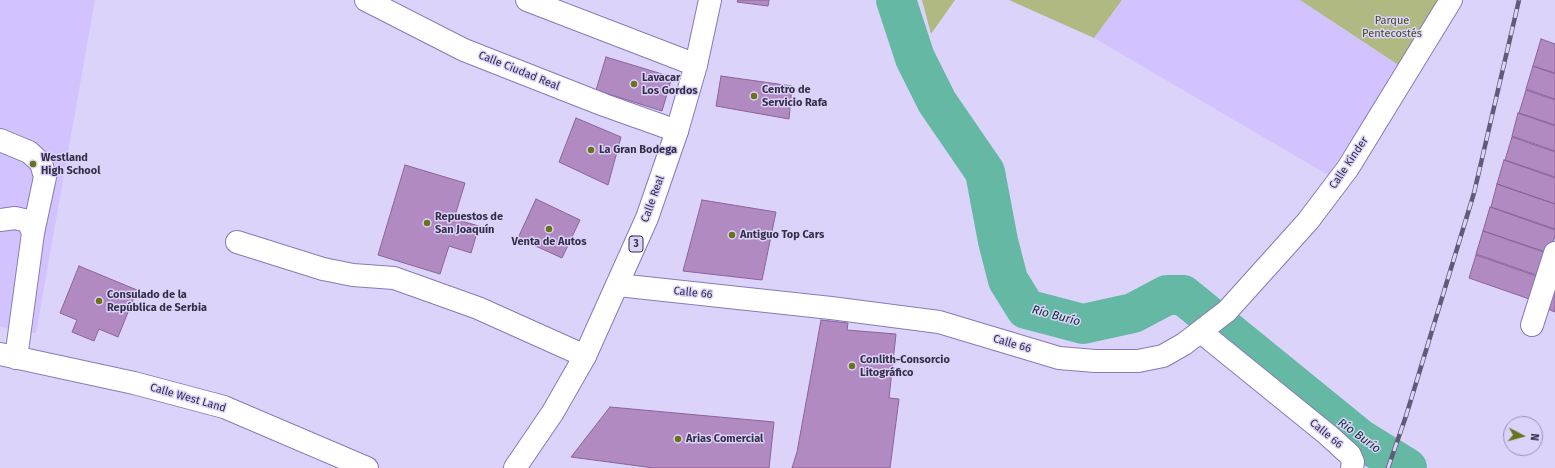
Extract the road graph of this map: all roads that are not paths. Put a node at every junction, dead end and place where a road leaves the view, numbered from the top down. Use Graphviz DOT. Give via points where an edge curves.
graph roads {
  1 [pos="366,0"];
  2 [pos="527,0"];
  3 [pos="710,0"];
  4 [pos="1451,0"];
  5 [pos="696,64"];
  6 [pos="677,131"];
  7 [pos="0,140"];
  8 [pos="0,220"];
  9 [pos="33,233"];
  10 [pos="237,242"];
  11 [pos="1555,254"];
  12 [pos="618,285"];
  13 [pos="1532,325"];
  14 [pos="1201,332"];
  15 [pos="8,356"];
  16 [pos="586,356"];
  17 [pos="1353,465"];
  18 [pos="367,468"];
  19 [pos="515,468"];
  1 -- 6 [label="street, Calle Ciudad Real" via="464,50"];
  2 -- 5 [label="street"];
  3 -- 5 [label="street, Calle Real / 3"];
  4 -- 14 [label="street, Calle Kinder" via="1348,168 1308,221 1227,311"];
  5 -- 6 [label="street, Calle Real / 3"];
  6 -- 12 [label="street, Calle Real / 3" via="647,218"];
  7 -- 9 [label="street" via="29,152 42,163 45,176"];
  8 -- 9 [label="street" via="15,218 28,221"];
  9 -- 15 [label="street"];
  10 -- 16 [label="street" via="353,275 394,278 478,308"];
  11 -- 13 [label="street"];
  12 -- 14 [label="street, Calle 66" via="939,322 1059,358 1095,361 1138,361 1163,356"];
  12 -- 16 [label="street, Calle Real / 3"];
  14 -- 17 [label="street, Calle 66" via="1328,435 1350,455"];
  15 -- 18 [label="street, Calle West Land" via="134,383 224,407"];
  16 -- 19 [label="street, Calle Real / 3" via="553,412"];
}
